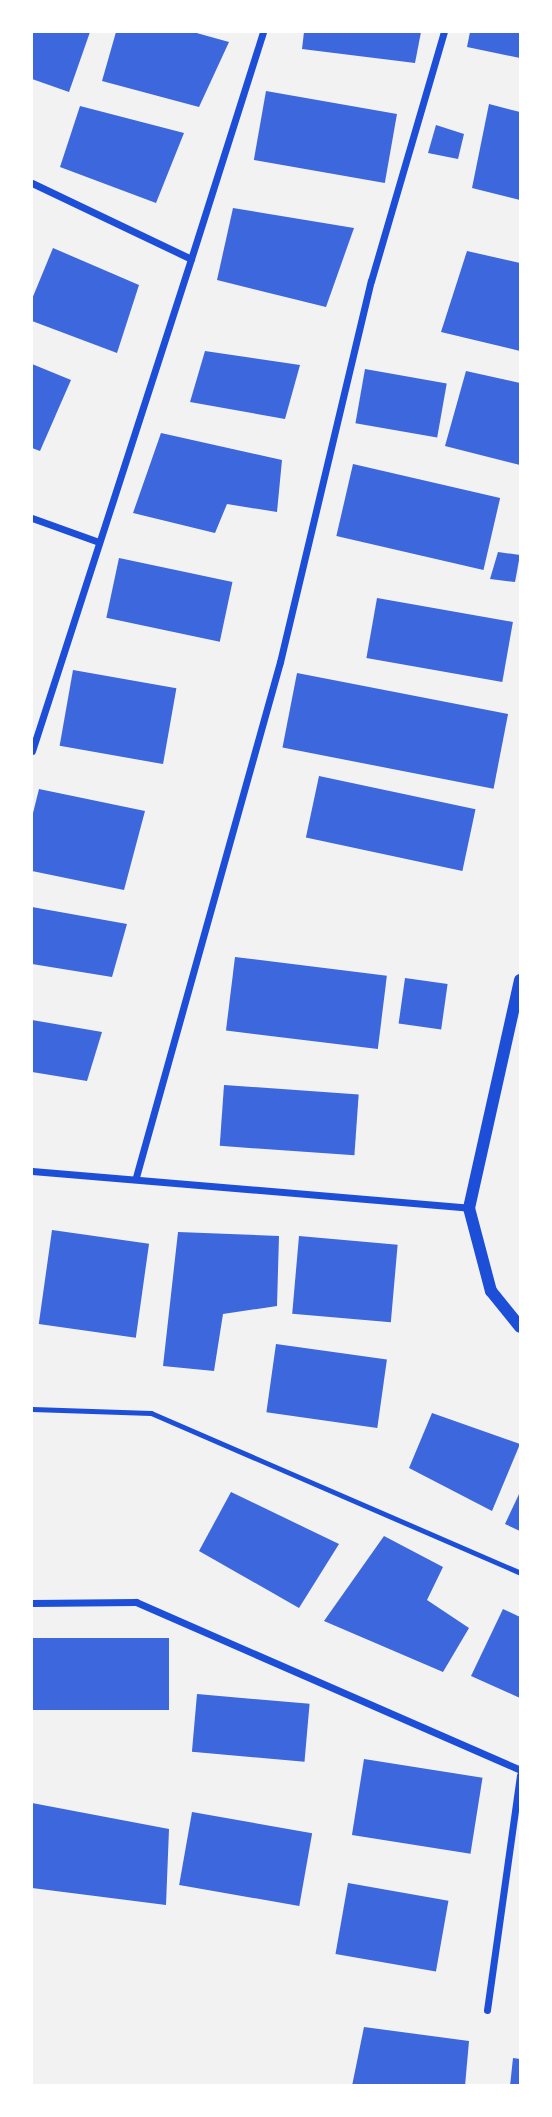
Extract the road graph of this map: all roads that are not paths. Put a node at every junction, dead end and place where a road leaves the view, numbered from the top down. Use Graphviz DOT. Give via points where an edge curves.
graph roads {
  1 [pos="263,32"];
  2 [pos="444,32"];
  3 [pos="32,183"];
  4 [pos="191,259"];
  5 [pos="32,518"];
  6 [pos="99,542"];
  7 [pos="32,751"];
  8 [pos="520,979"];
  9 [pos="32,1171"];
  10 [pos="136,1177"];
  11 [pos="469,1208"];
  12 [pos="520,1327"];
  13 [pos="32,1409"];
  14 [pos="520,1573"];
  15 [pos="32,1603"];
  16 [pos="520,1770"];
  17 [pos="520,1775"];
  18 [pos="487,2010"];
  1 -- 4 [label="street"];
  2 -- 10 [label="street" via="371,281 280,662"];
  3 -- 4 [label="street"];
  4 -- 6 [label="street"];
  5 -- 6 [label="street"];
  6 -- 7 [label="street"];
  8 -- 11 [label="street"];
  9 -- 10 [label="street"];
  10 -- 11 [label="street"];
  11 -- 12 [label="street" via="491,1291"];
  13 -- 14 [label="lane" via="151,1413"];
  15 -- 16 [label="street" via="136,1602"];
  17 -- 18 [label="street"];
}
